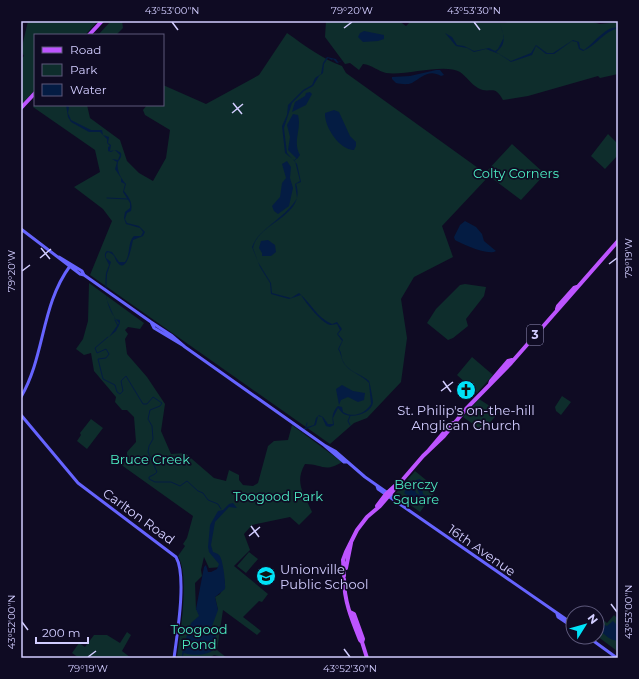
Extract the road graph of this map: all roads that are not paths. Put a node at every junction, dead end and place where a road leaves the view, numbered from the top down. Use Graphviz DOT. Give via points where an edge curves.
graph roads {
  1 [pos="102,21"];
  2 [pos="90,34"];
  3 [pos="34,94"];
  4 [pos="21,108"];
  5 [pos="21,229"];
  6 [pos="618,241"];
  7 [pos="58,257"];
  8 [pos="70,266"];
  9 [pos="84,275"];
  10 [pos="21,397"];
  11 [pos="21,415"];
  12 [pos="388,494"];
  13 [pos="557,614"];
  14 [pos="565,619"];
  15 [pos="565,622"];
  16 [pos="599,645"];
  17 [pos="174,658"];
  18 [pos="367,658"];
  19 [pos="617,658"];
  1 -- 2 [label="main road"];
  3 -- 4 [label="main road"];
  5 -- 7 [label="main road, 16th Avenue"];
  6 -- 12 [label="main road, 3"];
  7 -- 8 [label="main road, 16th Avenue"];
  7 -- 9 [label="main road, 16th Avenue" via="82,271"];
  8 -- 9 [label="main road, 16th Avenue"];
  8 -- 10 [label="main road" via="58,283 33,371"];
  9 -- 12 [label="main road, 16th Avenue" via="324,445 344,462 348,462"];
  11 -- 17 [label="main road, Carlton Road" via="78,483 176,557 181,572"];
  12 -- 13 [label="main road, 16th Avenue"];
  12 -- 18 [label="main road, 3" via="357,530 344,560 345,593 350,612 354,614 364,639 362,642"];
  13 -- 14 [label="main road, 16th Avenue"];
  13 -- 15 [label="main road, 16th Avenue"];
  16 -- 19 [label="main road"];
}
